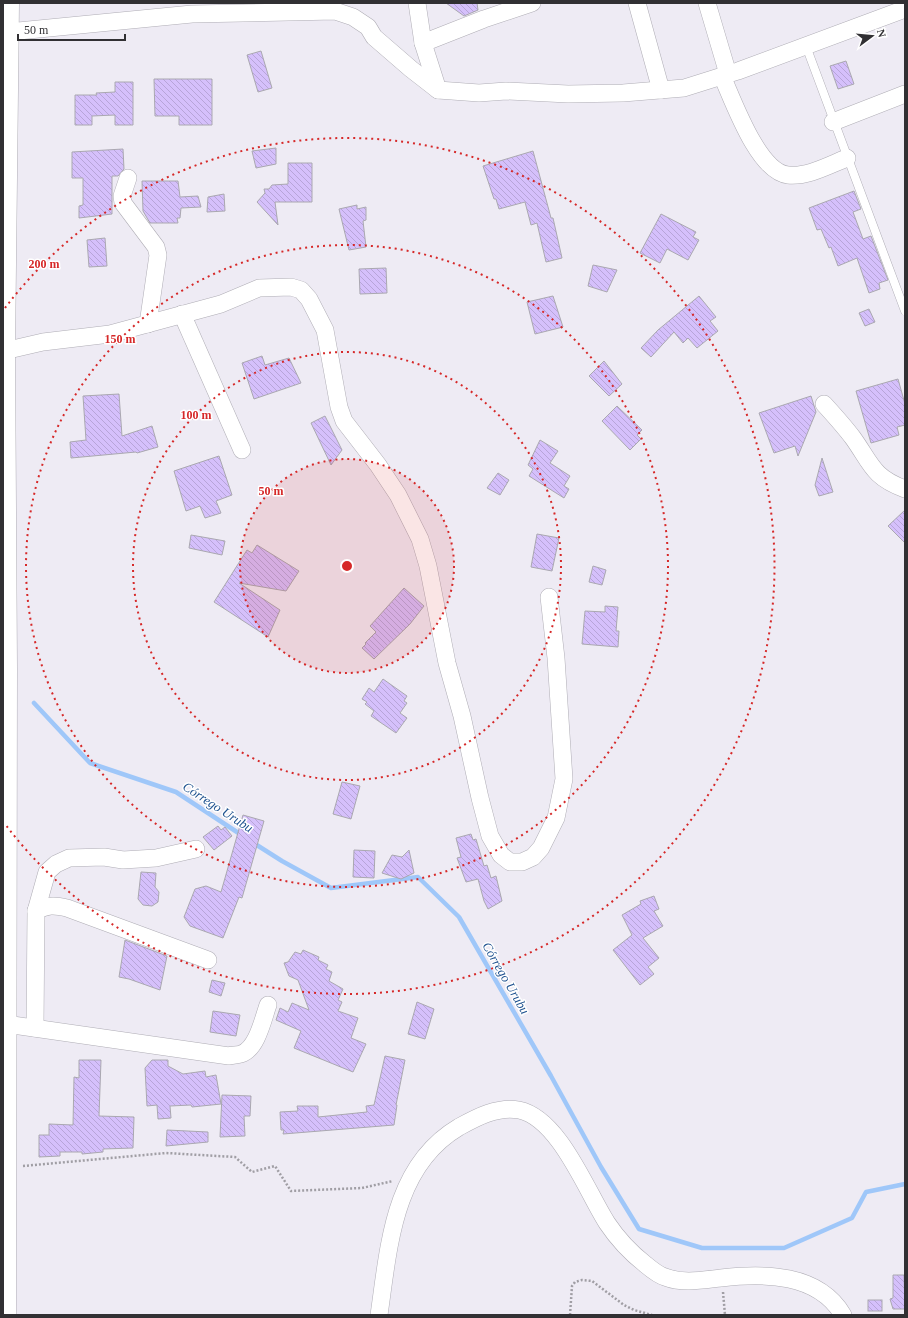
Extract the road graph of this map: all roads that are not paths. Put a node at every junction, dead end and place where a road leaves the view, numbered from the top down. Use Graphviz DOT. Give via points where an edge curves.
graph roads {
  1 [pos="8,3"];
  2 [pos="417,3"];
  3 [pos="532,3"];
  4 [pos="637,3"];
  5 [pos="707,3"];
  6 [pos="905,9"];
  7 [pos="8,32"];
  8 [pos="423,43"];
  9 [pos="806,46"];
  10 [pos="725,75"];
  11 [pos="438,90"];
  12 [pos="661,90"];
  13 [pos="905,94"];
  14 [pos="833,122"];
  15 [pos="847,158"];
  16 [pos="128,178"];
  17 [pos="905,311"];
  18 [pos="182,314"];
  19 [pos="148,324"];
  20 [pos="3,352"];
  21 [pos="824,404"];
  22 [pos="242,450"];
  23 [pos="905,488"];
  24 [pos="548,597"];
  25 [pos="196,849"];
  26 [pos="36,911"];
  27 [pos="208,960"];
  28 [pos="268,1005"];
  29 [pos="6,1024"];
  30 [pos="35,1028"];
  31 [pos="4,1208"];
  32 [pos="5,1315"];
  33 [pos="379,1315"];
  34 [pos="843,1315"];
  1 -- 7 [label="main road"];
  2 -- 8 [label="street"];
  3 -- 8 [label="street"];
  4 -- 12 [label="street"];
  5 -- 10 [label="street"];
  6 -- 9 [label="street"];
  7 -- 11 [label="street" via="192,14 335,11 353,17 368,27 374,37"];
  7 -- 20 [label="main road"];
  8 -- 11 [label="street"];
  9 -- 10 [label="street"];
  9 -- 14 [label="lane"];
  10 -- 12 [label="street" via="684,88"];
  10 -- 15 [label="street" via="749,135 765,160 780,174 813,172"];
  11 -- 12 [label="street" via="568,94"];
  13 -- 14 [label="street"];
  14 -- 15 [label="lane"];
  15 -- 17 [label="lane"];
  16 -- 19 [label="street" via="122,196 123,203 153,240 158,255"];
  18 -- 19 [label="street"];
  18 -- 22 [label="street"];
  18 -- 24 [label="street" via="221,304 259,288 290,287 301,290 309,299 325,330 339,407 344,421 398,495 420,539 428,566 447,663 490,836 501,854 510,862 522,862 533,857 541,848 556,818 564,779 556,658"];
  19 -- 20 [label="street" via="110,334 43,342"];
  20 -- 29 [label="main road"];
  21 -- 23 [label="street" via="847,430 870,466 881,476"];
  25 -- 26 [label="street" via="156,858 70,858 56,864 47,872"];
  26 -- 27 [label="street" via="45,906 55,905 67,908"];
  26 -- 30 [label="street"];
  28 -- 30 [label="street" via="248,1050 229,1056"];
  29 -- 30 [label="street"];
  29 -- 31 [label="main road"];
  31 -- 32 [label="main road"];
  33 -- 34 [label="street" via="393,1227 402,1195 430,1148 475,1118 502,1110 519,1110 545,1126 559,1142 582,1176 608,1224 634,1255 665,1278 692,1281 756,1274 783,1277 804,1283 824,1293"];
}
